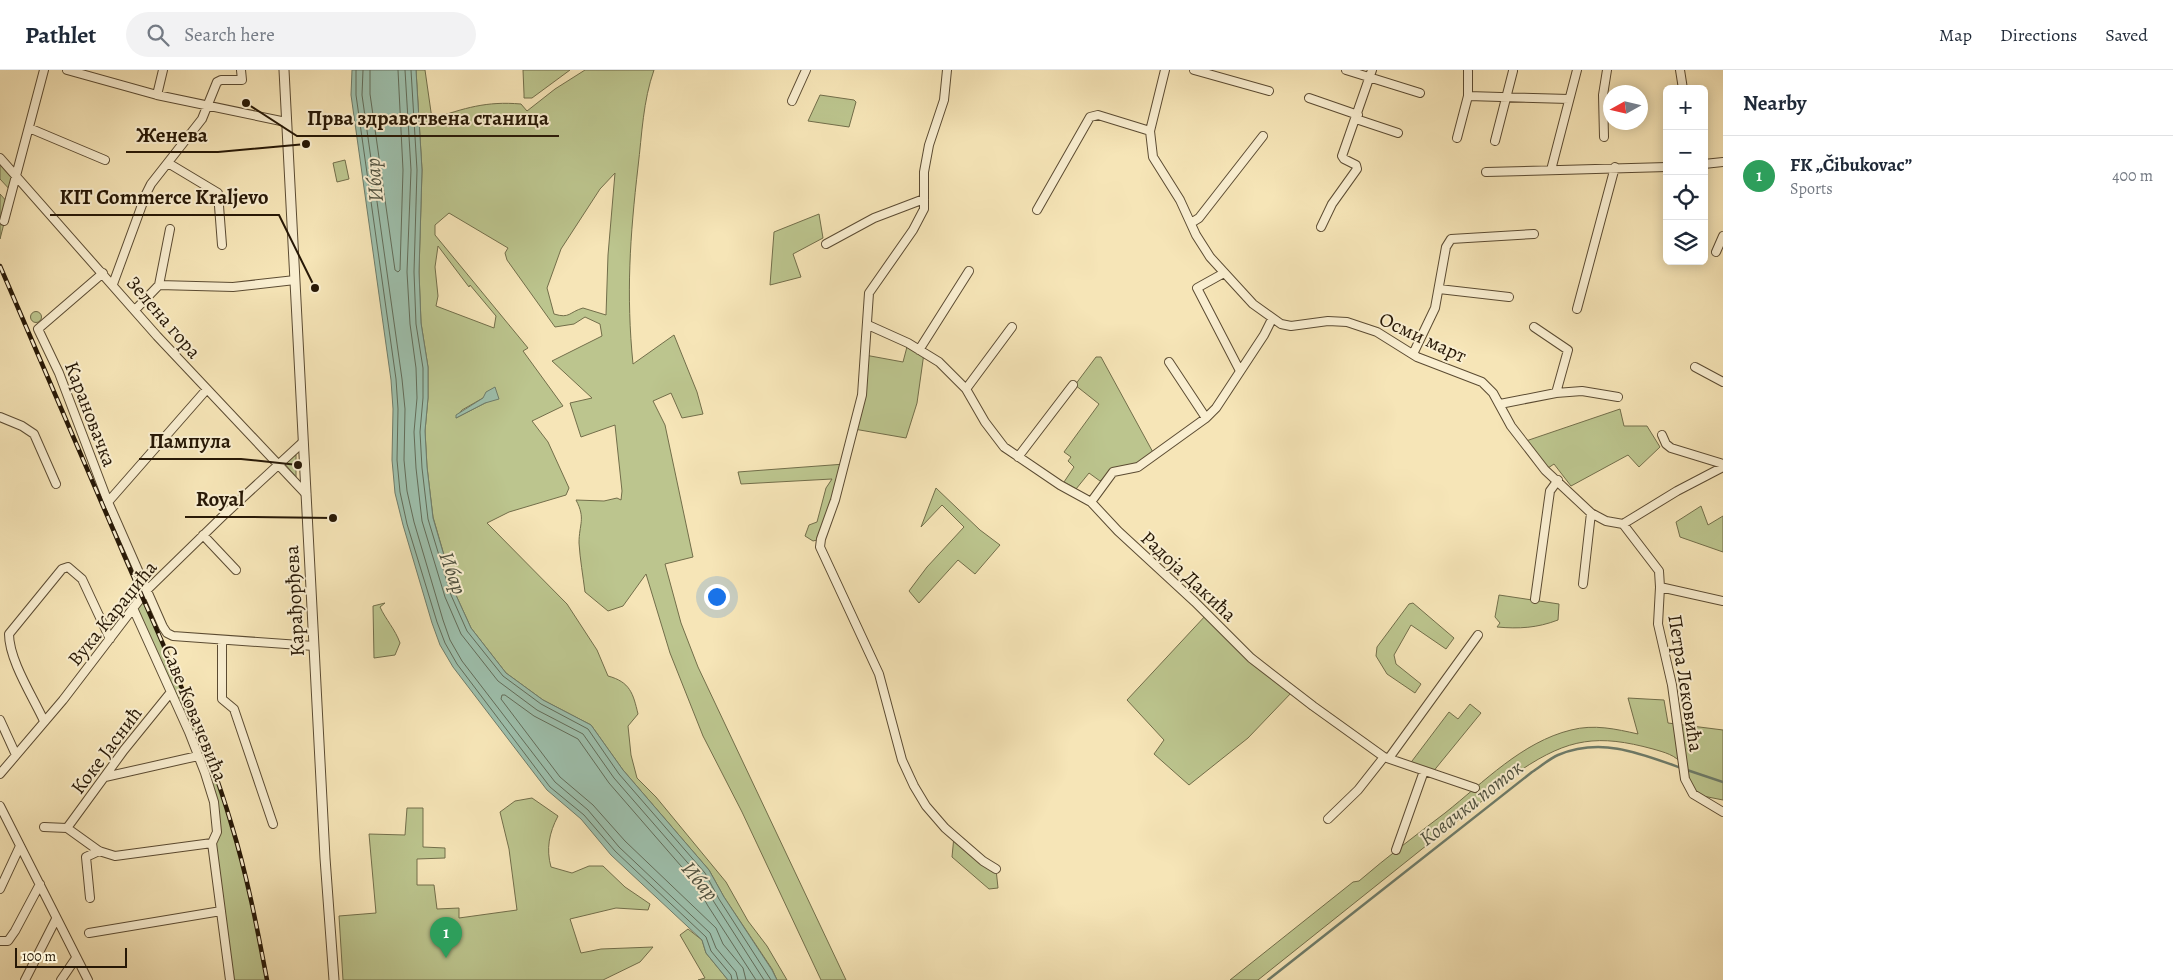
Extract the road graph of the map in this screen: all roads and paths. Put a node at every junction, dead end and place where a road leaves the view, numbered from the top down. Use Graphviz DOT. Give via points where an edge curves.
graph roads {
  1 [pos="44,70"];
  2 [pos="67,70"];
  3 [pos="163,70"];
  4 [pos="242,70"];
  5 [pos="284,70"];
  6 [pos="806,70"];
  7 [pos="947,70"];
  8 [pos="1165,70"];
  9 [pos="1194,70"];
  10 [pos="1346,70"];
  11 [pos="1577,70"];
  12 [pos="1607,70"];
  13 [pos="1680,70"];
  14 [pos="1468,71"];
  15 [pos="1513,72"];
  16 [pos="1371,74"];
  17 [pos="1682,85"];
  18 [pos="1269,91"];
  19 [pos="1420,93"];
  20 [pos="157,95"];
  21 [pos="1468,96"];
  22 [pos="1506,97"];
  23 [pos="1310,98"];
  24 [pos="1569,99"];
  25 [pos="792,101"];
  26 [pos="208,106"];
  27 [pos="1357,117"];
  28 [pos="286,122"];
  29 [pos="29,128"];
  30 [pos="1150,131"];
  31 [pos="1398,133"];
  32 [pos="1263,136"];
  33 [pos="1604,137"];
  34 [pos="1457,138"];
  35 [pos="1495,141"];
  36 [pos="0,158"];
  37 [pos="105,160"];
  38 [pos="1723,162"];
  39 [pos="168,163"];
  40 [pos="1708,164"];
  41 [pos="1615,167"];
  42 [pos="1663,167"];
  43 [pos="1551,170"];
  44 [pos="1486,172"];
  45 [pos="16,176"];
  46 [pos="924,199"];
  47 [pos="1037,210"];
  48 [pos="4,221"];
  49 [pos="1191,224"];
  50 [pos="1321,227"];
  51 [pos="170,229"];
  52 [pos="1534,234"];
  53 [pos="1723,236"];
  54 [pos="826,244"];
  55 [pos="222,245"];
  56 [pos="1716,252"];
  57 [pos="969,271"];
  58 [pos="103,273"];
  59 [pos="1224,273"];
  60 [pos="295,280"];
  61 [pos="113,284"];
  62 [pos="159,286"];
  63 [pos="1439,289"];
  64 [pos="1509,298"];
  65 [pos="1577,309"];
  66 [pos="135,310"];
  67 [pos="1272,319"];
  68 [pos="868,325"];
  69 [pos="1012,327"];
  70 [pos="1534,328"];
  71 [pos="919,350"];
  72 [pos="1413,354"];
  73 [pos="1170,362"];
  74 [pos="1695,367"];
  75 [pos="1240,372"];
  76 [pos="1723,382"];
  77 [pos="1073,385"];
  78 [pos="207,389"];
  79 [pos="966,389"];
  80 [pos="1556,393"];
  81 [pos="1618,398"];
  82 [pos="1500,404"];
  83 [pos="0,417"];
  84 [pos="1206,418"];
  85 [pos="1662,435"];
  86 [pos="303,442"];
  87 [pos="1018,458"];
  88 [pos="279,465"];
  89 [pos="1723,465"];
  90 [pos="1558,480"];
  91 [pos="56,484"];
  92 [pos="306,494"];
  93 [pos="108,502"];
  94 [pos="1091,502"];
  95 [pos="1591,513"];
  96 [pos="1623,524"];
  97 [pos="203,535"];
  98 [pos="236,570"];
  99 [pos="1583,584"];
  100 [pos="1660,587"];
  101 [pos="147,590"];
  102 [pos="1535,599"];
  103 [pos="1723,602"];
  104 [pos="133,608"];
  105 [pos="1478,635"];
  106 [pos="110,639"];
  107 [pos="222,640"];
  108 [pos="314,646"];
  109 [pos="171,692"];
  110 [pos="0,720"];
  111 [pos="44,722"];
  112 [pos="16,755"];
  113 [pos="198,756"];
  114 [pos="1386,757"];
  115 [pos="1424,770"];
  116 [pos="0,774"];
  117 [pos="106,777"];
  118 [pos="1475,788"];
  119 [pos="0,806"];
  120 [pos="1723,812"];
  121 [pos="1328,819"];
  122 [pos="274,824"];
  123 [pos="44,828"];
  124 [pos="67,828"];
  125 [pos="212,843"];
  126 [pos="20,846"];
  127 [pos="1396,850"];
  128 [pos="99,851"];
  129 [pos="996,868"];
  130 [pos="40,884"];
  131 [pos="0,889"];
  132 [pos="90,898"];
  133 [pos="221,911"];
  134 [pos="56,919"];
  135 [pos="89,933"];
  136 [pos="0,941"];
  137 [pos="76,958"];
  138 [pos="25,980"];
  139 [pos="61,980"];
  140 [pos="88,980"];
  141 [pos="230,980"];
  142 [pos="334,980"];
  1 -- 29 [label="street"];
  2 -- 20 [label="street"];
  3 -- 20 [label="street"];
  4 -- 26 [label="street" via="242,80 217,82"];
  5 -- 28 [label="street, Карађорђева"];
  6 -- 25 [label="street"];
  7 -- 46 [label="street" via="944,100 924,172"];
  8 -- 30 [label="street, Осми март"];
  9 -- 18 [label="street"];
  10 -- 16 [label="street"];
  11 -- 24 [label="street"];
  12 -- 33 [label="street" via="1603,95"];
  13 -- 17 [label="street"];
  14 -- 21 [label="street"];
  15 -- 22 [label="street"];
  16 -- 19 [label="street"];
  16 -- 27 [label="street"];
  20 -- 26 [label="street"];
  21 -- 22 [label="street"];
  21 -- 34 [label="street"];
  22 -- 24 [label="street"];
  22 -- 35 [label="street"];
  23 -- 27 [label="street"];
  24 -- 43 [label="street"];
  26 -- 28 [label="street"];
  26 -- 39 [label="street" via="202,119"];
  27 -- 31 [label="street"];
  27 -- 50 [label="street" via="1342,156 1357,169 1332,204"];
  28 -- 60 [label="street, Карађорђева"];
  29 -- 37 [label="street"];
  29 -- 45 [label="street"];
  30 -- 47 [label="street" via="1098,115 1090,117"];
  30 -- 49 [label="street, Осми март" via="1153,157"];
  32 -- 49 [label="street"];
  36 -- 45 [label="street, Зелена гора"];
  38 -- 40 [label="street"];
  39 -- 55 [label="street" via="218,193"];
  39 -- 61 [label="street" via="146,194"];
  41 -- 42 [label="street"];
  41 -- 43 [label="street"];
  41 -- 65 [label="street"];
  43 -- 44 [label="street"];
  45 -- 48 [label="street"];
  45 -- 58 [label="street, Зелена гора"];
  46 -- 54 [label="street" via="874,218"];
  46 -- 68 [label="street" via="924,209 913,230 869,293"];
  49 -- 59 [label="street, Осми март" via="1200,242"];
  51 -- 62 [label="street"];
  52 -- 63 [label="street" via="1451,239 1446,247"];
  53 -- 56 [label="street"];
  57 -- 71 [label="street"];
  58 -- 61 [label="street, Зелена гора"];
  58 -- 93 [label="street, Карановачка" via="38,328"];
  59 -- 67 [label="street, Осми март"];
  59 -- 75 [label="street" via="1196,288"];
  60 -- 62 [label="street" via="233,287"];
  60 -- 86 [label="street, Карађорђева"];
  61 -- 66 [label="street, Зелена гора"];
  62 -- 66 [label="street"];
  63 -- 64 [label="street"];
  63 -- 72 [label="street" via="1435,308"];
  66 -- 78 [label="street, Зелена гора"];
  67 -- 72 [label="street, Осми март" via="1291,326 1347,322 1377,332"];
  67 -- 75 [label="street"];
  68 -- 71 [label="street, Радоја Дакића"];
  68 -- 129 [label="street" via="862,395 820,547 879,674 902,760 914,786 945,828"];
  69 -- 79 [label="street"];
  70 -- 80 [label="street" via="1568,350"];
  71 -- 79 [label="street, Радоја Дакића" via="939,362"];
  72 -- 82 [label="street, Осми март" via="1482,382"];
  73 -- 84 [label="street"];
  74 -- 76 [label="street"];
  75 -- 84 [label="street"];
  77 -- 87 [label="street"];
  78 -- 88 [label="street, Зелена гора"];
  78 -- 93 [label="street"];
  79 -- 87 [label="street, Радоја Дакића" via="985,422 1004,447"];
  80 -- 81 [label="street" via="1582,391"];
  80 -- 82 [label="street"];
  82 -- 90 [label="street, Осми март" via="1511,426 1545,470"];
  83 -- 91 [label="street" via="34,434"];
  84 -- 94 [label="street" via="1138,467 1113,472"];
  85 -- 89 [label="street" via="1671,448"];
  86 -- 88 [label="street, Вука Караџића"];
  86 -- 92 [label="street, Карађорђева"];
  87 -- 94 [label="street, Радоја Дакића"];
  88 -- 92 [label="street, Зелена гора"];
  88 -- 97 [label="street, Вука Караџића"];
  89 -- 96 [label="street"];
  90 -- 95 [label="street, Осми март"];
  90 -- 102 [label="street" via="1550,492"];
  92 -- 108 [label="street, Карађорђева"];
  93 -- 101 [label="street, Карановачка"];
  94 -- 114 [label="street, Радоја Дакића" via="1251,658"];
  95 -- 96 [label="street, Осми март" via="1606,521"];
  95 -- 99 [label="street"];
  96 -- 100 [label="street, Петра Лековића" via="1657,566"];
  97 -- 98 [label="street"];
  97 -- 101 [label="street, Вука Караџића"];
  100 -- 103 [label="street"];
  100 -- 120 [label="street, Петра Лековића" via="1658,624 1672,685 1685,779 1693,794"];
  101 -- 104 [label="street, Вука Караџића"];
  101 -- 107 [label="street, Карановачка" via="167,633"];
  104 -- 106 [label="street, Вука Караџића"];
  104 -- 109 [label="street, Саве Ковачевића"];
  105 -- 114 [label="street"];
  106 -- 111 [label="street, Вука Караџића"];
  106 -- 111 [label="street" via="82,578 68,567 62,569 9,634 9,644"];
  107 -- 108 [label="street"];
  107 -- 122 [label="street" via="222,699 234,709"];
  108 -- 142 [label="street, Карађорђева"];
  109 -- 113 [label="street, Саве Ковачевића"];
  109 -- 117 [label="street, Коке Јаснић"];
  110 -- 112 [label="street"];
  111 -- 112 [label="street, Вука Караџића"];
  112 -- 116 [label="street, Вука Караџића"];
  113 -- 117 [label="street"];
  113 -- 125 [label="street, Саве Ковачевића" via="214,802 217,832"];
  114 -- 115 [label="street, Радоја Дакића"];
  114 -- 121 [label="street"];
  115 -- 118 [label="street, Радоја Дакића"];
  115 -- 127 [label="street"];
  117 -- 124 [label="street, Коке Јаснић"];
  119 -- 126 [label="street"];
  123 -- 124 [label="street"];
  124 -- 128 [label="street"];
  125 -- 128 [label="street" via="121,856"];
  125 -- 133 [label="street, Саве Ковачевића"];
  126 -- 130 [label="street"];
  126 -- 131 [label="street"];
  128 -- 132 [label="street" via="86,856"];
  130 -- 134 [label="street"];
  130 -- 136 [label="street" via="8,941"];
  133 -- 135 [label="street"];
  133 -- 141 [label="street, Саве Ковачевића"];
  134 -- 137 [label="street"];
  134 -- 138 [label="street"];
  137 -- 139 [label="street"];
  137 -- 140 [label="street"];
}
